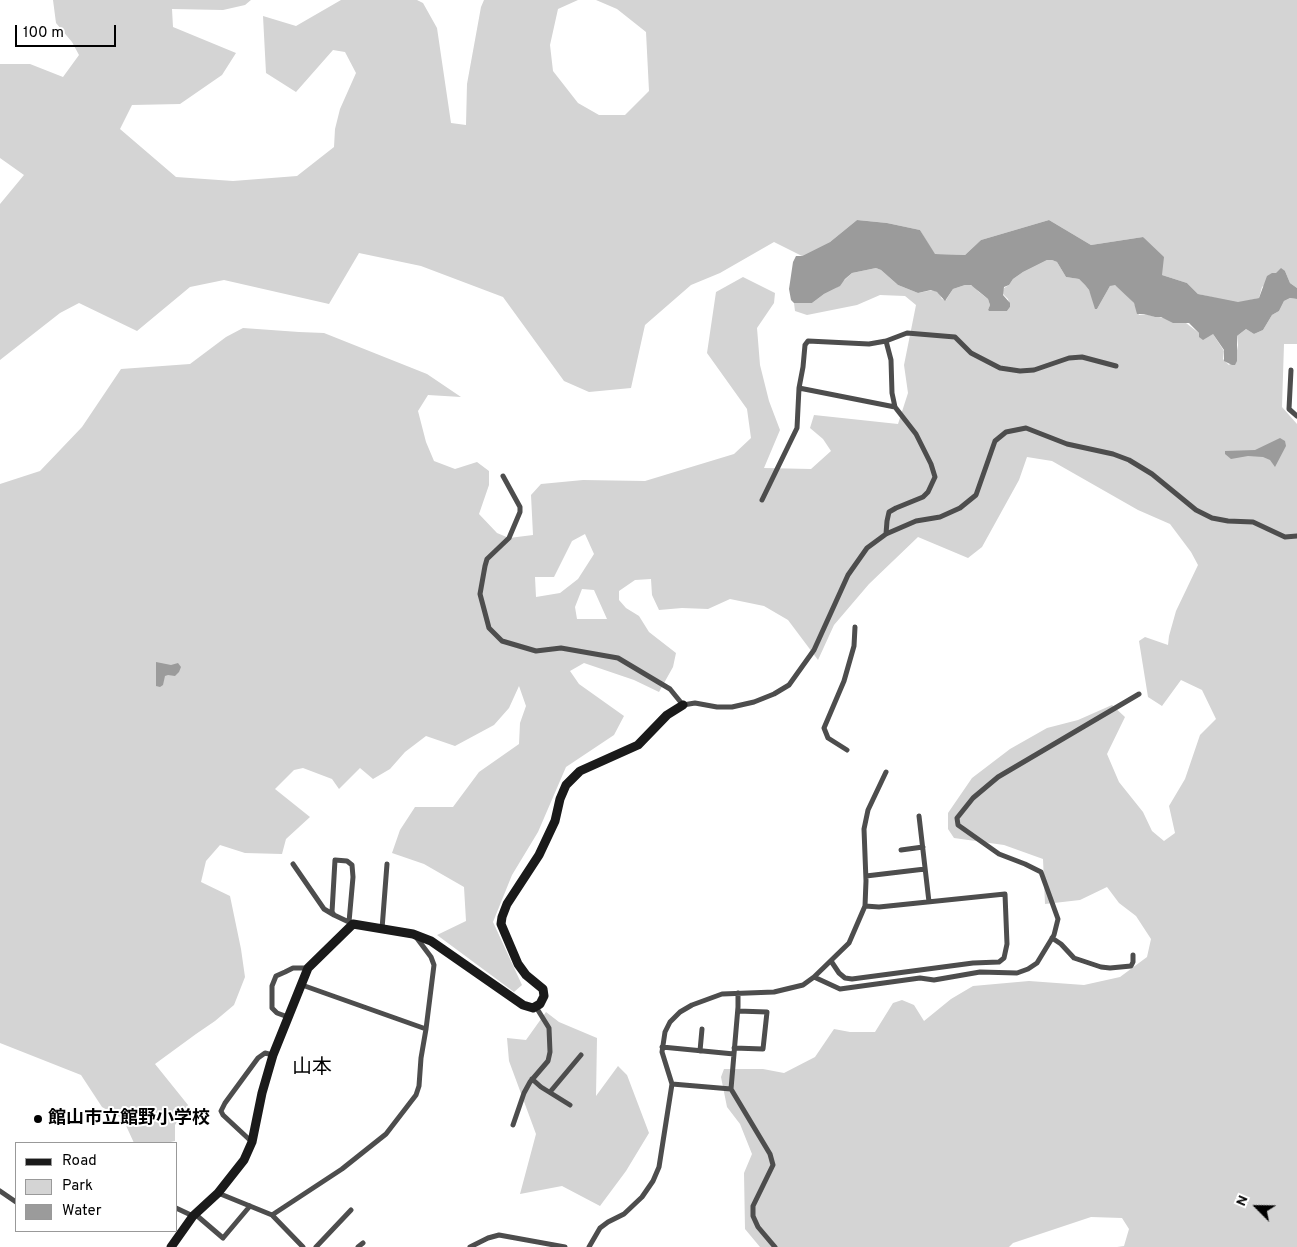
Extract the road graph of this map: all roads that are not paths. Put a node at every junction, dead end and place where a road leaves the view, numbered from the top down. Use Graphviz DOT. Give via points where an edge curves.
graph roads {
  1 [pos="886,341"];
  2 [pos="1116,366"];
  3 [pos="1291,370"];
  4 [pos="799,388"];
  5 [pos="895,406"];
  6 [pos="1297,416"];
  7 [pos="503,476"];
  8 [pos="762,500"];
  9 [pos="886,534"];
  10 [pos="1297,536"];
  11 [pos="855,626"];
  12 [pos="1139,694"];
  13 [pos="683,705"];
  14 [pos="847,750"];
  15 [pos="886,772"];
  16 [pos="919,816"];
  17 [pos="922,848"];
  18 [pos="900,850"];
  19 [pos="292,864"];
  20 [pos="387,864"];
  21 [pos="925,870"];
  22 [pos="866,876"];
  23 [pos="928,902"];
  24 [pos="865,906"];
  25 [pos="334,915"];
  26 [pos="351,923"];
  27 [pos="382,929"];
  28 [pos="413,934"];
  29 [pos="1052,938"];
  30 [pos="1133,956"];
  31 [pos="831,961"];
  32 [pos="308,968"];
  33 [pos="814,977"];
  34 [pos="302,985"];
  35 [pos="738,993"];
  36 [pos="536,1006"];
  37 [pos="738,1011"];
  38 [pos="288,1017"];
  39 [pos="702,1029"];
  40 [pos="426,1030"];
  41 [pos="662,1048"];
  42 [pos="700,1051"];
  43 [pos="734,1051"];
  44 [pos="273,1055"];
  45 [pos="581,1055"];
  46 [pos="532,1079"];
  47 [pos="672,1084"];
  48 [pos="732,1089"];
  49 [pos="550,1092"];
  50 [pos="570,1105"];
  51 [pos="513,1125"];
  52 [pos="252,1142"];
  53 [pos="0,1191"];
  54 [pos="218,1193"];
  55 [pos="15,1201"];
  56 [pos="250,1206"];
  57 [pos="178,1209"];
  58 [pos="351,1210"];
  59 [pos="194,1215"];
  60 [pos="272,1215"];
  61 [pos="171,1247"];
  62 [pos="302,1247"];
  63 [pos="316,1247"];
  64 [pos="470,1247"];
  65 [pos="565,1247"];
  66 [pos="590,1247"];
  67 [pos="775,1247"];
  1 -- 2 [label="street" via="907,333 955,336 984,361 1020,371 1082,357"];
  1 -- 4 [label="street" via="860,344 808,341"];
  1 -- 5 [label="street"];
  3 -- 6 [label="street" via="1289,409"];
  4 -- 5 [label="street"];
  4 -- 8 [label="street" via="797,428"];
  5 -- 9 [label="street" via="919,440 934,477 923,498 889,512"];
  7 -- 13 [label="street" via="520,512 509,538 484,566 480,594 489,628 502,641 536,651 561,648 618,658 670,689"];
  9 -- 10 [label="street" via="960,508 976,495 995,440 1006,432 1026,428 1067,444 1129,460 1152,474 1196,510 1212,518 1253,522 1285,537"];
  9 -- 13 [label="street" via="867,548 848,576 814,650 789,685 747,704 716,707"];
  11 -- 14 [label="street" via="854,646 844,681 824,728 828,738"];
  12 -- 29 [label="street" via="998,777 973,798 957,818 958,824 999,854 1041,872 1058,919"];
  13 -- 36 [label="street" via="667,715 638,745 580,772 566,785 539,855 507,904 501,924 506,938 518,964 543,989 544,996"];
  15 -- 22 [label="street" via="868,810 864,829"];
  16 -- 17 [label="street"];
  17 -- 18 [label="street"];
  17 -- 21 [label="street"];
  19 -- 25 [label="street" via="324,910"];
  20 -- 27 [label="street"];
  21 -- 22 [label="street"];
  21 -- 23 [label="street"];
  22 -- 24 [label="street"];
  23 -- 24 [label="street"];
  23 -- 31 [label="street" via="1005,894 1007,944 1004,958 998,962 852,980 839,973"];
  24 -- 31 [label="street" via="849,943"];
  25 -- 26 [label="street"];
  25 -- 26 [label="street" via="335,860 347,861 352,865 353,877"];
  26 -- 27 [label="street"];
  26 -- 32 [label="street"];
  27 -- 28 [label="street"];
  28 -- 36 [label="street" via="431,941 523,1005"];
  28 -- 40 [label="street" via="434,965"];
  29 -- 30 [label="street" via="1074,958 1101,966 1131,966"];
  29 -- 33 [label="street" via="1037,963 1017,973 980,972 840,989"];
  31 -- 33 [label="street"];
  32 -- 34 [label="street"];
  32 -- 38 [label="street" via="293,968 276,976 272,986 272,1008"];
  33 -- 35 [label="street" via="788,990"];
  34 -- 38 [label="street"];
  34 -- 40 [label="street"];
  35 -- 37 [label="street"];
  35 -- 41 [label="street" via="722,994 680,1012 670,1022"];
  36 -- 46 [label="street" via="549,1028 550,1052 548,1061"];
  37 -- 43 [label="street"];
  37 -- 43 [label="street" via="767,1012 763,1049"];
  38 -- 44 [label="street"];
  39 -- 42 [label="street"];
  40 -- 60 [label="street" via="416,1096 386,1134 342,1169"];
  41 -- 42 [label="street"];
  41 -- 47 [label="street"];
  42 -- 43 [label="street"];
  43 -- 48 [label="street"];
  44 -- 52 [label="street"];
  44 -- 52 [label="street" via="265,1053 258,1058 221,1111"];
  45 -- 49 [label="street"];
  46 -- 49 [label="street"];
  46 -- 51 [label="street"];
  47 -- 48 [label="street"];
  47 -- 66 [label="street" via="659,1167 653,1181 634,1206 600,1228"];
  48 -- 67 [label="street" via="770,1154 772,1164 753,1206 753,1216"];
  49 -- 50 [label="street"];
  52 -- 54 [label="street" via="244,1160"];
  53 -- 55 [label="street"];
  54 -- 56 [label="street"];
  54 -- 59 [label="street"];
  56 -- 59 [label="street" via="223,1238"];
  56 -- 60 [label="street"];
  57 -- 59 [label="street"];
  58 -- 63 [label="street"];
  59 -- 61 [label="street"];
  60 -- 62 [label="street"];
  64 -- 65 [label="street" via="499,1235"];
}
